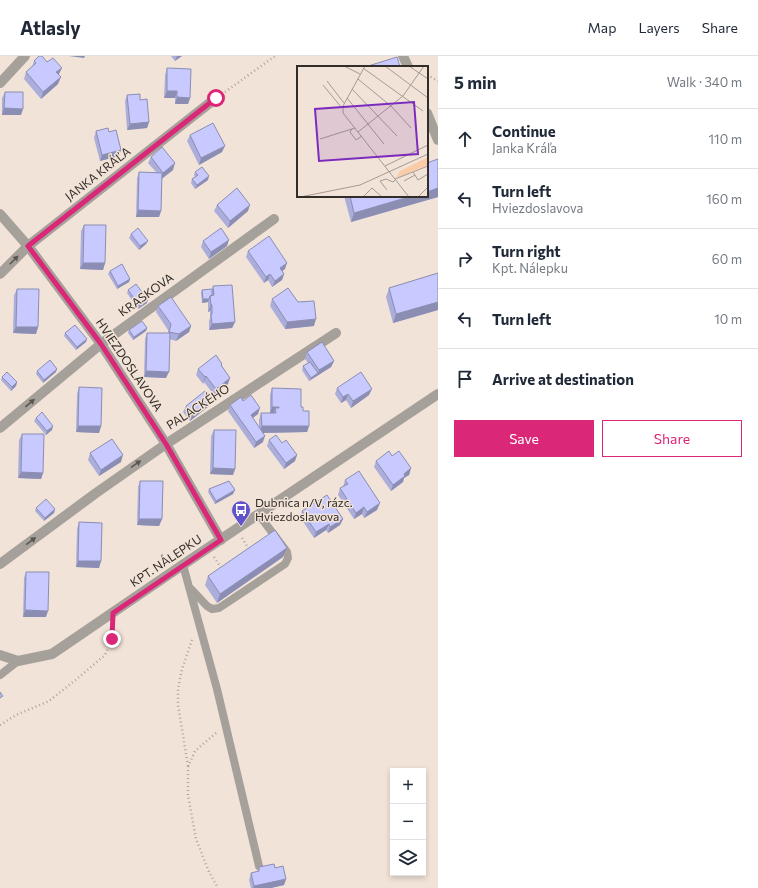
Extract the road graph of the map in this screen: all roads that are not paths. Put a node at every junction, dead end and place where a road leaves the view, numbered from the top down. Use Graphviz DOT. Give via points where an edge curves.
graph roads {
  1 [pos="24,56"];
  2 [pos="403,56"];
  3 [pos="408,66"];
  4 [pos="0,83"];
  5 [pos="216,98"];
  6 [pos="428,115"];
  7 [pos="438,140"];
  8 [pos="0,214"];
  9 [pos="274,219"];
  10 [pos="28,246"];
  11 [pos="0,274"];
  12 [pos="336,333"];
  13 [pos="101,344"];
  14 [pos="438,394"];
  15 [pos="0,428"];
  16 [pos="166,444"];
  17 [pos="259,515"];
  18 [pos="221,540"];
  19 [pos="0,564"];
  20 [pos="183,565"];
  21 [pos="189,587"];
  22 [pos="0,655"];
  23 [pos="18,661"];
  24 [pos="0,675"];
  25 [pos="259,866"];
  1 -- 4 [label="street"];
  2 -- 3 [label="street"];
  5 -- 10 [label="street, JANKA KRÁĽA"];
  6 -- 7 [label="street"];
  8 -- 10 [label="street, HVIEZDOSLAVOVA"];
  9 -- 13 [label="street, KRASKOVA"];
  11 -- 10 [label="street, JANKA KRÁĽA, one-way"];
  10 -- 13 [label="street, HVIEZDOSLAVOVA"];
  12 -- 16 [label="street, PALACKÉHO"];
  15 -- 13 [label="street, KRASKOVA, one-way"];
  13 -- 16 [label="street, HVIEZDOSLAVOVA"];
  14 -- 17 [label="street, KPT. NÁLEPKU"];
  16 -- 18 [label="street, HVIEZDOSLAVOVA"];
  19 -- 16 [label="street, PALACKÉHO, one-way"];
  17 -- 18 [label="street, KPT. NÁLEPKU"];
  17 -- 21 [label="lane" via="287,552 285,564 219,608 212,609 207,606"];
  18 -- 20 [label="street, KPT. NÁLEPKU"];
  20 -- 21 [label="lane"];
  20 -- 23 [label="street, KPT. NÁLEPKU" via="52,654"];
  21 -- 25 [label="lane" via="224,718"];
  22 -- 23 [label="street"];
  23 -- 24 [label="lane"];
}
